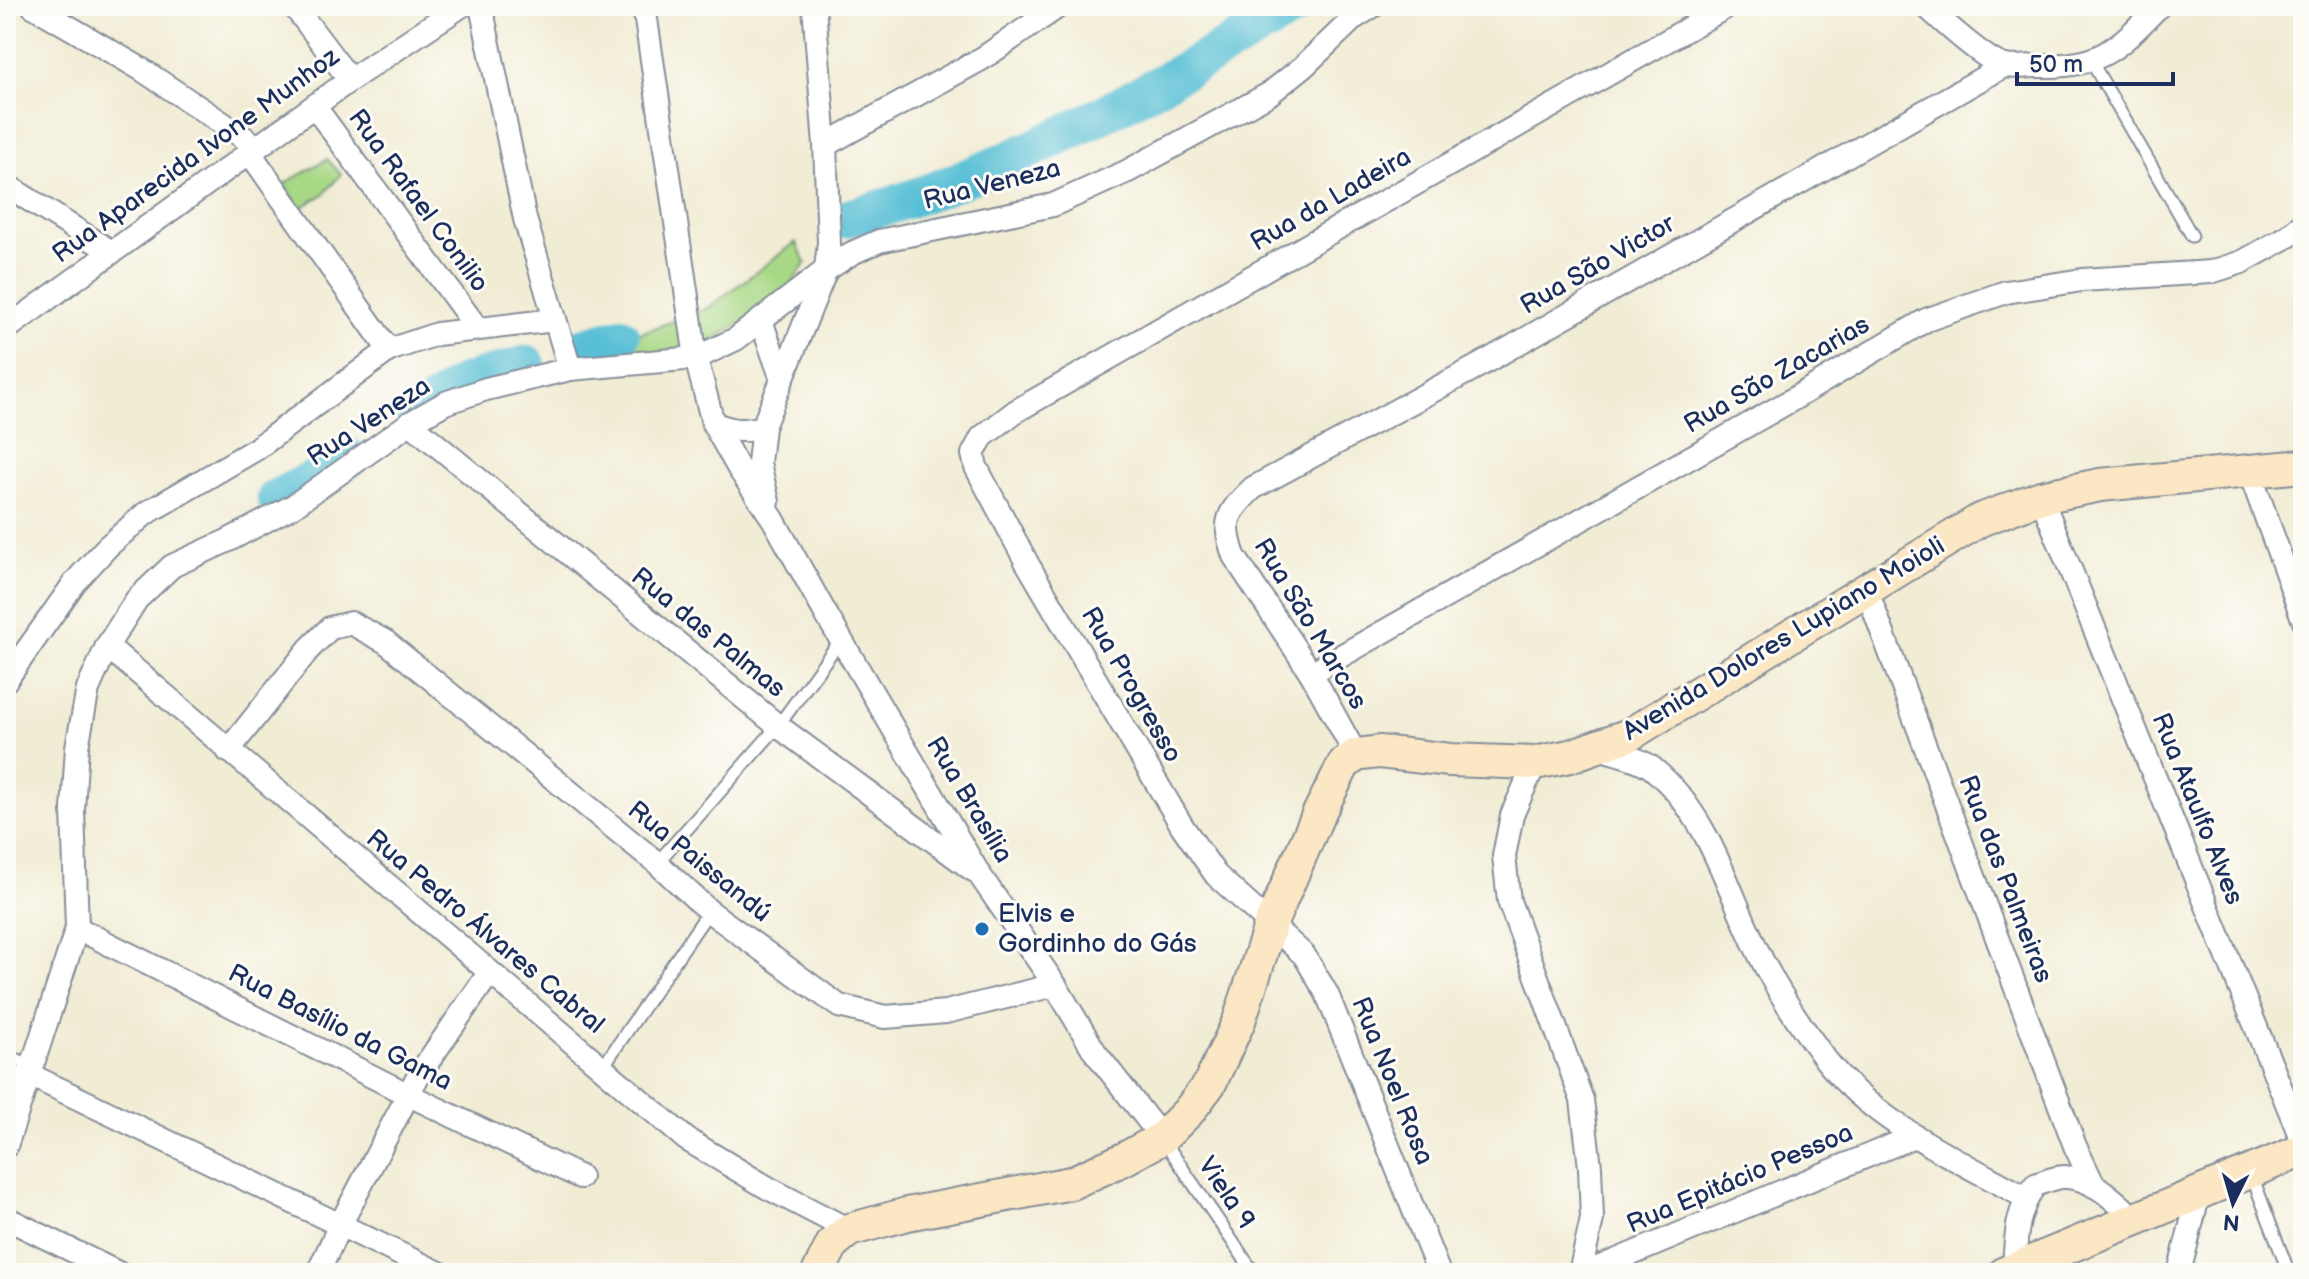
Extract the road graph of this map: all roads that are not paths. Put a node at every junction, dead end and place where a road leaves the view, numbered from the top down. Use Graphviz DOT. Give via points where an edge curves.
graph roads {
  1 [pos="33,6"];
  2 [pos="294,6"];
  3 [pos="461,6"];
  4 [pos="481,6"];
  5 [pos="644,6"];
  6 [pos="814,6"];
  7 [pos="1059,6"];
  8 [pos="1373,6"];
  9 [pos="1728,6"];
  10 [pos="1926,6"];
  11 [pos="2159,6"];
  12 [pos="2091,61"];
  13 [pos="2004,66"];
  14 [pos="350,80"];
  15 [pos="315,107"];
  16 [pos="825,145"];
  17 [pos="254,150"];
  18 [pos="6,185"];
  19 [pos="2303,224"];
  20 [pos="2192,236"];
  21 [pos="110,251"];
  22 [pos="826,270"];
  23 [pos="555,320"];
  24 [pos="761,321"];
  25 [pos="477,328"];
  26 [pos="6,329"];
  27 [pos="389,350"];
  28 [pos="696,358"];
  29 [pos="570,369"];
  30 [pos="782,379"];
  31 [pos="410,423"];
  32 [pos="713,423"];
  33 [pos="763,427"];
  34 [pos="973,454"];
  35 [pos="2303,466"];
  36 [pos="2250,473"];
  37 [pos="2041,497"];
  38 [pos="773,519"];
  39 [pos="1227,519"];
  40 [pos="1867,591"];
  41 [pos="2303,619"];
  42 [pos="842,638"];
  43 [pos="107,646"];
  44 [pos="1311,673"];
  45 [pos="6,686"];
  46 [pos="778,726"];
  47 [pos="1595,747"];
  48 [pos="228,751"];
  49 [pos="1356,755"];
  50 [pos="1535,763"];
  51 [pos="657,863"];
  52 [pos="979,874"];
  53 [pos="709,911"];
  54 [pos="1271,923"];
  55 [pos="77,928"];
  56 [pos="490,972"];
  57 [pos="1055,985"];
  58 [pos="6,1056"];
  59 [pos="602,1068"];
  60 [pos="30,1070"];
  61 [pos="409,1095"];
  62 [pos="1915,1136"];
  63 [pos="1162,1138"];
  64 [pos="2303,1143"];
  65 [pos="6,1146"];
  66 [pos="2303,1150"];
  67 [pos="2250,1171"];
  68 [pos="580,1177"];
  69 [pos="2094,1186"];
  70 [pos="2199,1193"];
  71 [pos="2026,1198"];
  72 [pos="6,1218"];
  73 [pos="2135,1219"];
  74 [pos="339,1227"];
  75 [pos="849,1230"];
  76 [pos="2010,1271"];
  77 [pos="118,1273"];
  78 [pos="318,1273"];
  79 [pos="439,1273"];
  80 [pos="818,1273"];
  81 [pos="1254,1273"];
  82 [pos="1439,1273"];
  83 [pos="1583,1273"];
  84 [pos="2179,1273"];
  85 [pos="2289,1273"];
  1 -- 17 [label="street" via="141,69"];
  2 -- 14 [label="street"];
  3 -- 14 [label="street, Rua Aparecida Ivone Munhoz"];
  4 -- 23 [label="street" via="525,219"];
  5 -- 28 [label="street, Rua Brasília"];
  6 -- 16 [label="street, Rua Brasília"];
  7 -- 16 [label="street" via="983,58"];
  8 -- 22 [label="street, Rua Veneza" via="1269,94 1128,171 1053,205 879,241"];
  9 -- 34 [label="street, Rua da Ladeira" via="1016,411 982,437"];
  10 -- 13 [label="street"];
  11 -- 12 [label="street" via="2110,53"];
  12 -- 13 [label="street" via="2064,67"];
  12 -- 20 [label="lane"];
  13 -- 39 [label="street, Rua São Victor" via="1253,488"];
  14 -- 15 [label="street, Rua Aparecida Ivone Munhoz"];
  15 -- 17 [label="street, Rua Aparecida Ivone Munhoz"];
  15 -- 25 [label="street, Rua Rafael Conilio"];
  16 -- 22 [label="street, Rua Brasília"];
  17 -- 21 [label="street, Rua Aparecida Ivone Munhoz"];
  17 -- 27 [label="street"];
  18 -- 21 [label="street"];
  19 -- 44 [label="street, Rua São Zacarias" via="2242,262 2211,272 2082,280 2006,292 1926,320"];
  21 -- 26 [label="street, Rua Aparecida Ivone Munhoz"];
  22 -- 24 [label="street, Rua Veneza"];
  22 -- 30 [label="street, Rua Brasília"];
  23 -- 25 [label="street"];
  23 -- 29 [label="street"];
  24 -- 28 [label="street, Rua Veneza"];
  24 -- 30 [label="street"];
  25 -- 27 [label="street"];
  27 -- 45 [label="street" via="256,449 145,514 116,538 75,582"];
  28 -- 29 [label="street, Rua Veneza"];
  28 -- 32 [label="street, Rua Brasília"];
  29 -- 31 [label="street, Rua Veneza" via="486,389"];
  30 -- 33 [label="street, Rua Brasília"];
  31 -- 43 [label="street, Rua Veneza" via="293,506 172,566 137,599"];
  31 -- 46 [label="street, Rua das Palmas"];
  32 -- 33 [label="street" via="745,431"];
  32 -- 38 [label="street, Rua Brasília"];
  33 -- 38 [label="street, Rua Brasília" via="759,463"];
  34 -- 54 [label="street, Rua Progresso" via="1027,563 1182,826 1216,875"];
  35 -- 36 [label="main road, Avenida Dolores Lupiano Moioli"];
  36 -- 37 [label="main road, Avenida Dolores Lupiano Moioli" via="2100,485"];
  36 -- 41 [label="street"];
  37 -- 40 [label="main road, Avenida Dolores Lupiano Moioli" via="1980,520"];
  37 -- 64 [label="street, Rua Ataulfo Alves"];
  38 -- 42 [label="street, Rua Brasília"];
  39 -- 44 [label="street, Rua São Marcos" via="1234,556"];
  40 -- 47 [label="main road, Avenida Dolores Lupiano Moioli" via="1629,735"];
  40 -- 69 [label="street, Rua das Palmeiras"];
  42 -- 46 [label="lane"];
  42 -- 52 [label="street, Rua Brasília"];
  43 -- 48 [label="street, Rua Pedro Álvares Cabral"];
  43 -- 55 [label="street, Rua Veneza" via="88,689 77,747"];
  44 -- 49 [label="street, Rua São Marcos"];
  46 -- 51 [label="lane"];
  46 -- 52 [label="street, Rua das Palmas"];
  47 -- 50 [label="main road, Avenida Dolores Lupiano Moioli"];
  47 -- 62 [label="street" via="1649,766 1680,794 1719,860 1768,973 1828,1061 1871,1104"];
  48 -- 51 [label="street, Rua Paissandú" via="309,649 330,628 351,623 386,642"];
  48 -- 56 [label="street, Rua Pedro Álvares Cabral"];
  49 -- 50 [label="main road, Avenida Dolores Lupiano Moioli" via="1379,752"];
  49 -- 54 [label="main road" via="1331,784"];
  50 -- 83 [label="street" via="1512,815 1504,856 1509,901 1582,1100 1592,1219"];
  51 -- 53 [label="street, Rua Paissandú"];
  52 -- 57 [label="street, Rua Brasília"];
  53 -- 57 [label="street, Rua Paissandú" via="839,1006 885,1017 946,1012"];
  53 -- 59 [label="lane"];
  54 -- 63 [label="main road" via="1239,1021 1210,1083"];
  54 -- 82 [label="street, Rua Noel Rosa" via="1304,955 1327,994"];
  55 -- 60 [label="street, Rua Veneza"];
  55 -- 61 [label="street, Rua Basílio da Gama"];
  56 -- 59 [label="street, Rua Pedro Álvares Cabral"];
  56 -- 61 [label="street"];
  57 -- 63 [label="street, Rua Brasília" via="1095,1052"];
  58 -- 60 [label="lane"];
  59 -- 75 [label="street, Rua Pedro Álvares Cabral" via="686,1139"];
  60 -- 65 [label="street, Rua Veneza"];
  60 -- 74 [label="street"];
  61 -- 68 [label="street, Rua Basílio da Gama"];
  61 -- 74 [label="street"];
  62 -- 71 [label="street"];
  62 -- 83 [label="street, Rua Epitácio Pessoa"];
  63 -- 75 [label="main road" via="1071,1183"];
  63 -- 81 [label="lane, Viela 9"];
  66 -- 67 [label="main road"];
  67 -- 70 [label="main road"];
  67 -- 85 [label="lane"];
  69 -- 71 [label="street" via="2066,1177 2035,1185"];
  69 -- 73 [label="street"];
  70 -- 73 [label="main road"];
  70 -- 84 [label="street"];
  71 -- 76 [label="street"];
  72 -- 77 [label="street"];
  73 -- 76 [label="main road"];
  74 -- 78 [label="street"];
  74 -- 79 [label="street"];
  75 -- 80 [label="main road" via="833,1243"];
}
